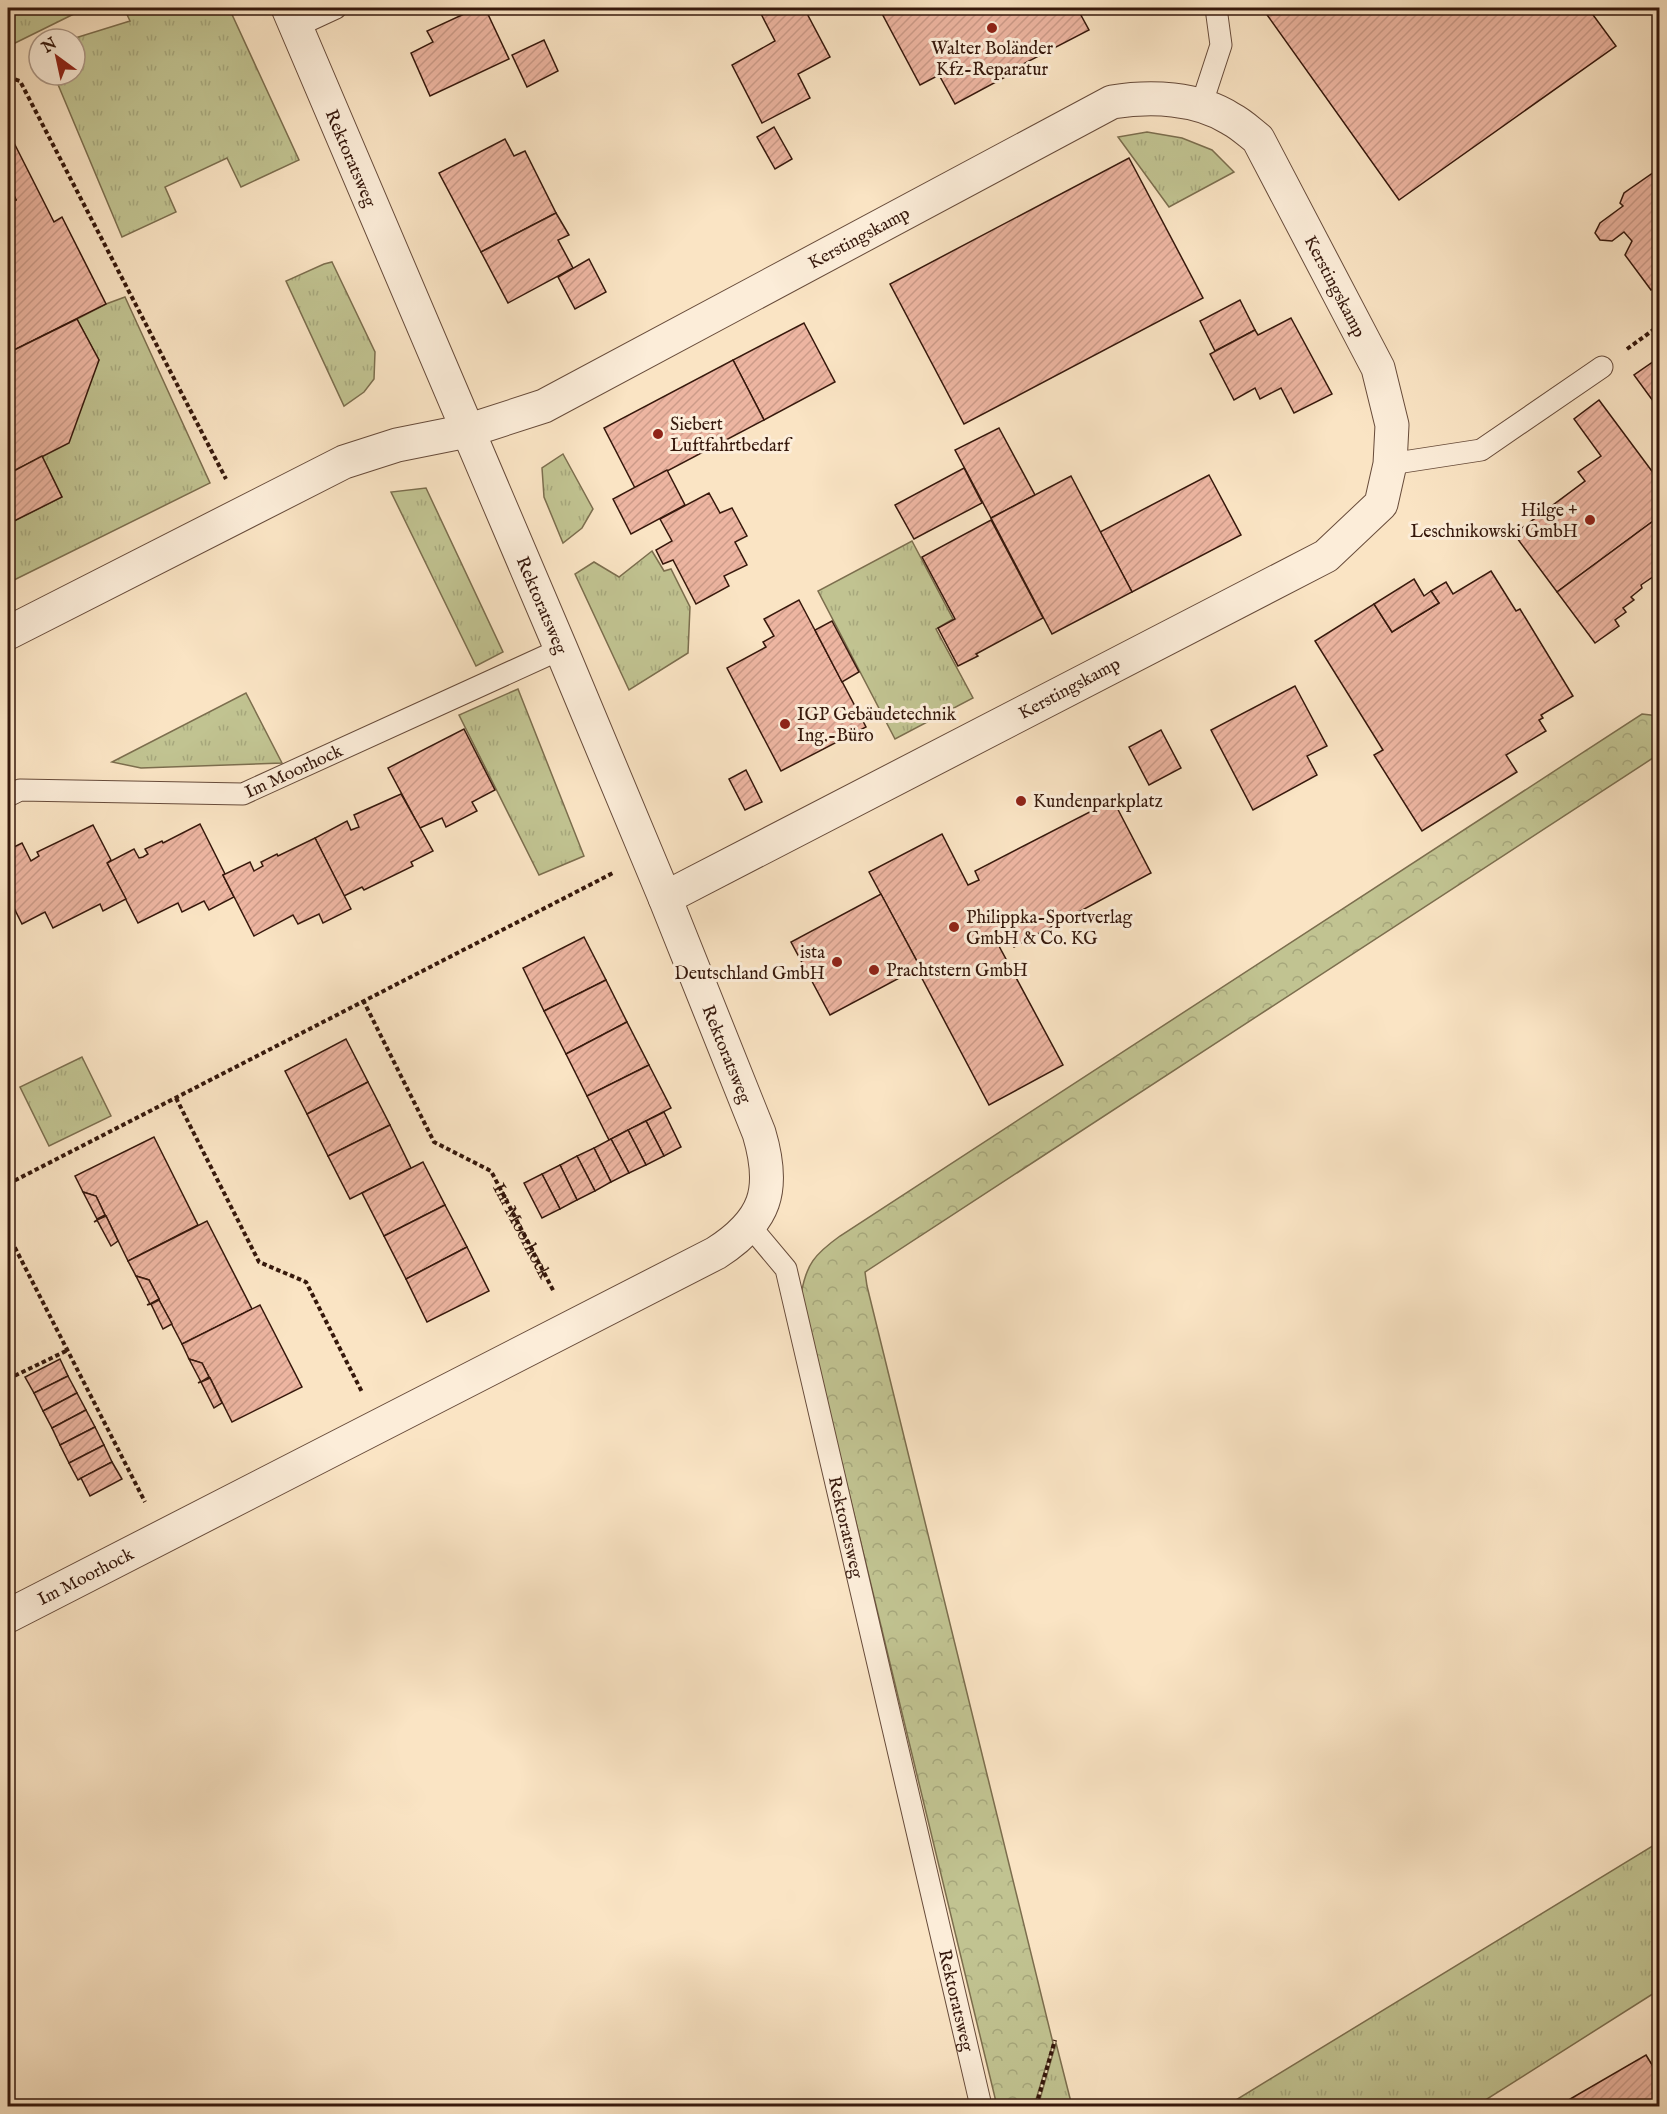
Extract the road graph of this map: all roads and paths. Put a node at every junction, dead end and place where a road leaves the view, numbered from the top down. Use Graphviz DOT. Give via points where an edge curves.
graph roads {
  1 [pos="336,8"];
  2 [pos="1216,8"];
  3 [pos="292,17"];
  4 [pos="8,77"];
  5 [pos="1201,106"];
  6 [pos="1659,325"];
  7 [pos="1602,367"];
  8 [pos="467,431"];
  9 [pos="1390,464"];
  10 [pos="243,514"];
  11 [pos="8,633"];
  12 [pos="561,649"];
  13 [pos="8,796"];
  14 [pos="647,856"];
  15 [pos="665,898"];
  16 [pos="363,1000"];
  17 [pos="176,1098"];
  18 [pos="8,1184"];
  19 [pos="750,1226"];
  20 [pos="8,1234"];
  21 [pos="570,1328"];
  22 [pos="66,1351"];
  23 [pos="8,1379"];
  24 [pos="378,1425"];
  25 [pos="164,1537"];
  26 [pos="8,1616"];
  27 [pos="1055,2040"];
  28 [pos="981,2106"];
  29 [pos="1036,2106"];
  1 -- 3 [label="lane"];
  2 -- 5 [label="lane" via="1221,45"];
  3 -- 8 [label="street, Rektoratsweg"];
  4 -- 10 [label="path" via="20,81"];
  5 -- 8 [label="street, Kerstingskamp" via="1161,98 1112,102 544,406"];
  5 -- 9 [label="street, Kerstingskamp" via="1230,117 1258,139 1378,368 1392,425"];
  6 -- 7 [label="path"];
  7 -- 9 [label="lane" via="1481,450"];
  8 -- 10 [label="street" via="344,462"];
  8 -- 12 [label="street, Rektoratsweg"];
  9 -- 15 [label="street, Kerstingskamp" via="1381,504 1326,556"];
  10 -- 11 [label="street"];
  12 -- 13 [label="lane, Im Moorhock" via="243,795 20,790"];
  12 -- 14 [label="street, Rektoratsweg"];
  14 -- 15 [label="street, Rektoratsweg"];
  14 -- 16 [label="path"];
  15 -- 19 [label="street, Rektoratsweg" via="764,1148 765,1195"];
  16 -- 17 [label="path"];
  16 -- 21 [label="path, Im Moorhock" via="434,1142 490,1171"];
  17 -- 18 [label="path"];
  17 -- 24 [label="path" via="259,1262 306,1282"];
  19 -- 21 [label="street, Im Moorhock" via="716,1253"];
  19 -- 28 [label="lane, Rektoratsweg" via="786,1269"];
  20 -- 22 [label="path"];
  21 -- 24 [label="street, Im Moorhock"];
  22 -- 23 [label="path"];
  22 -- 25 [label="path"];
  24 -- 25 [label="street, Im Moorhock"];
  25 -- 26 [label="street, Im Moorhock"];
  27 -- 29 [label="path"];
}
